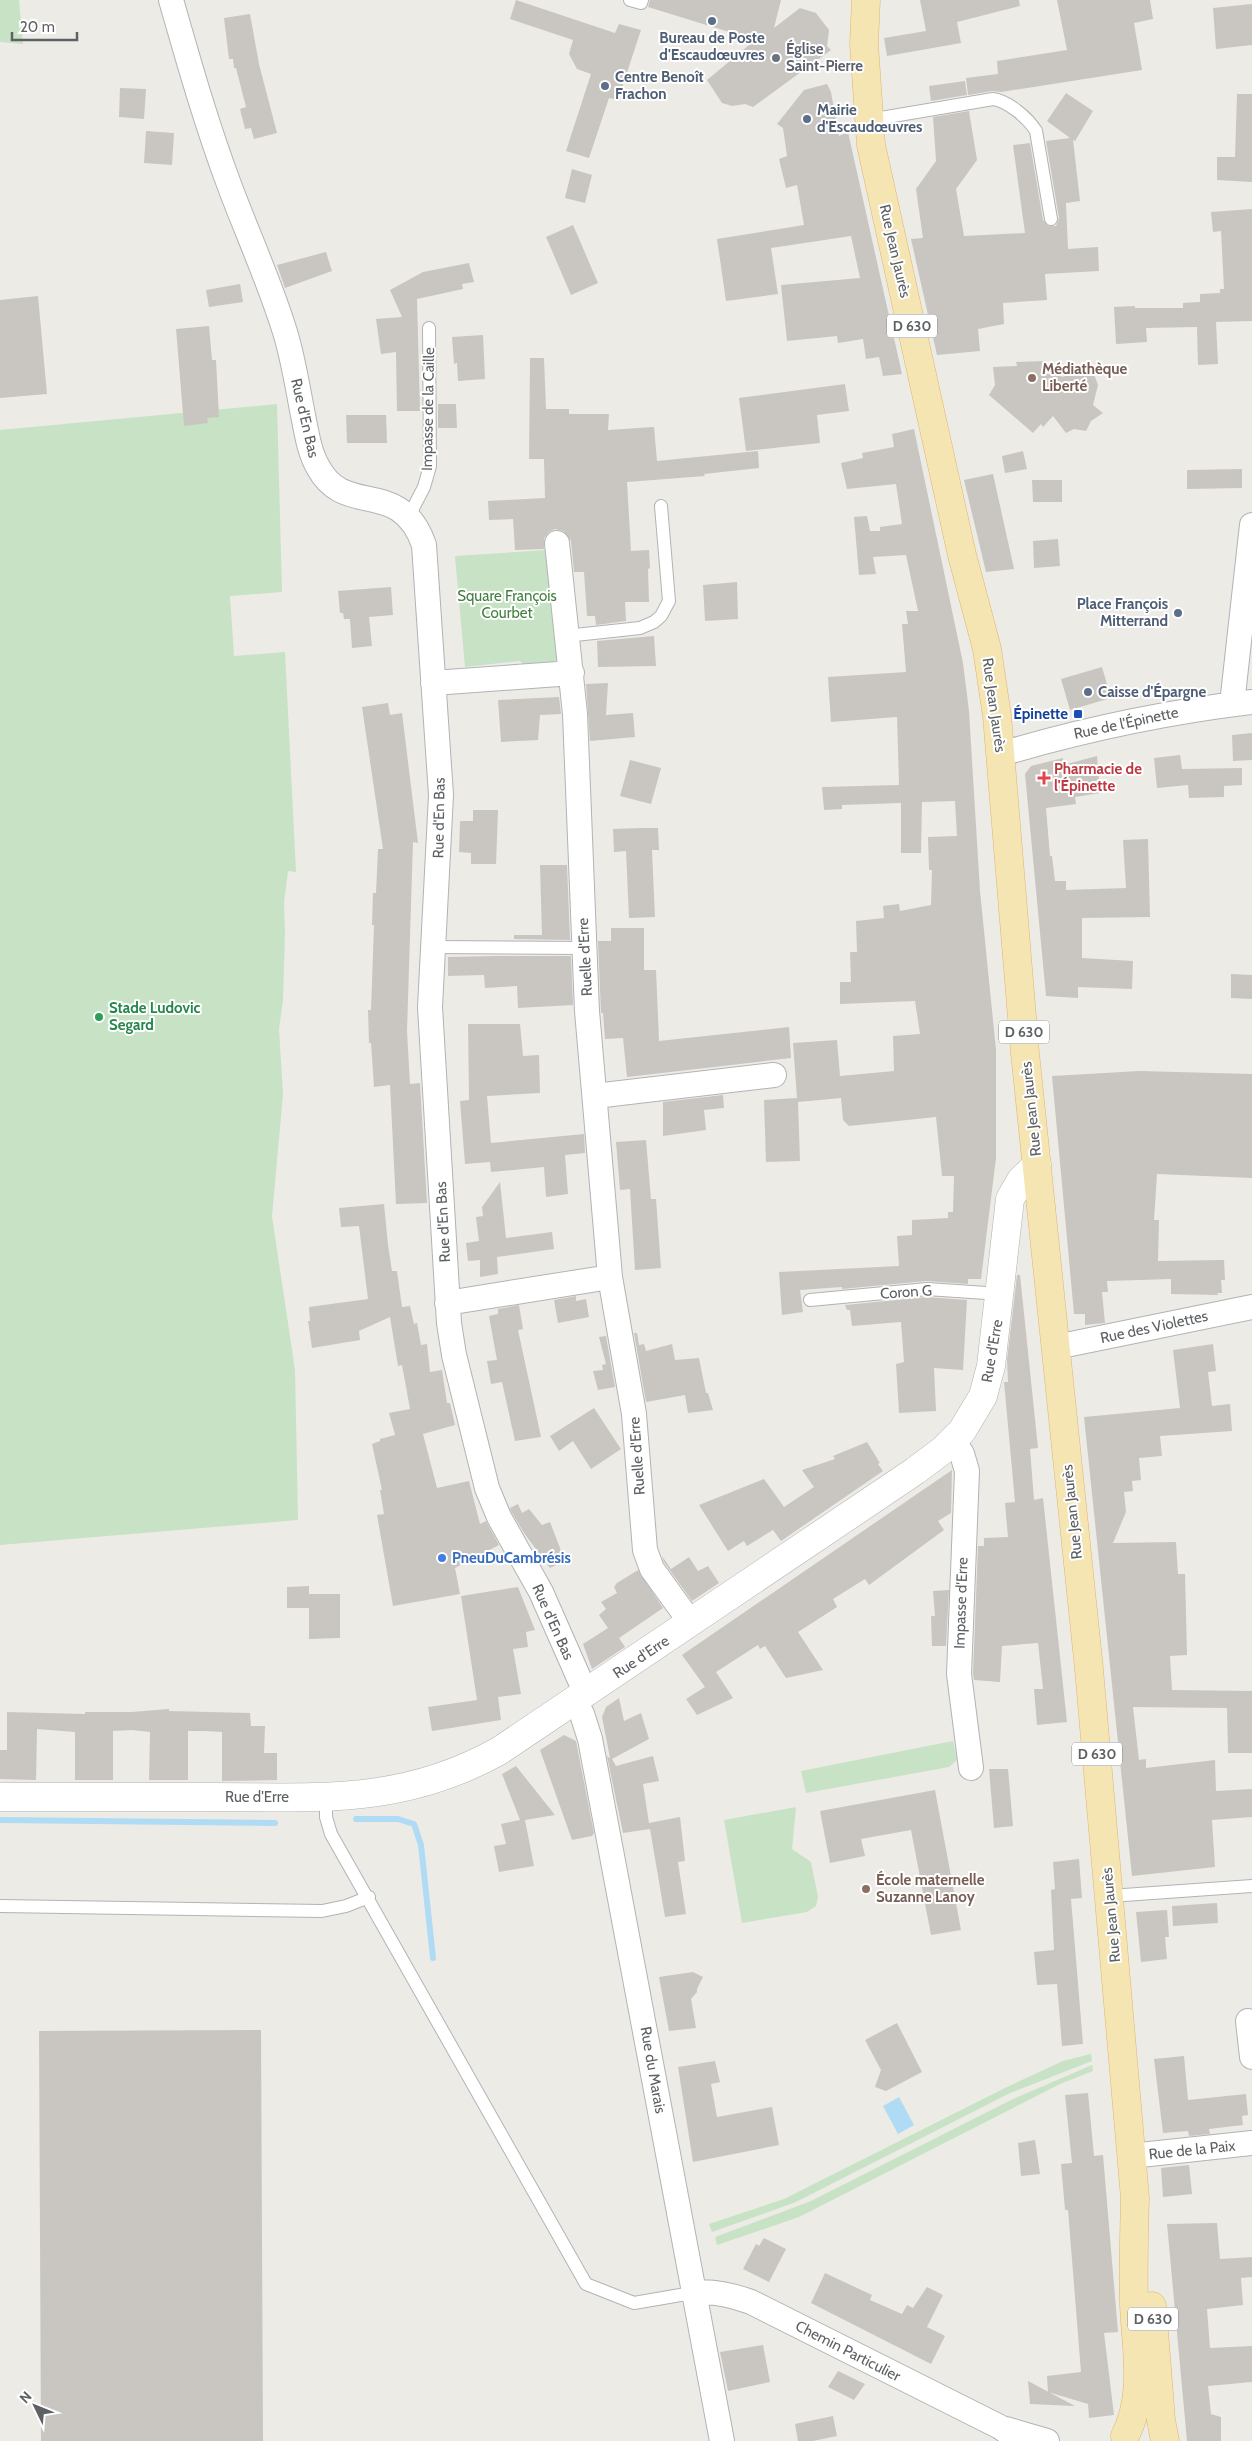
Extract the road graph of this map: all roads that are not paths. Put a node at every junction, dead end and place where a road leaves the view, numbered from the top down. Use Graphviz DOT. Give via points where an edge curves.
graph roads {
  1 [pos="171,0"];
  2 [pos="630,0"];
  3 [pos="642,0"];
  4 [pos="866,0"];
  5 [pos="869,120"];
  6 [pos="1051,219"];
  7 [pos="429,328"];
  8 [pos="661,506"];
  9 [pos="409,516"];
  10 [pos="1252,525"];
  11 [pos="557,543"];
  12 [pos="566,636"];
  13 [pos="572,673"];
  14 [pos="433,683"];
  15 [pos="1242,703"];
  16 [pos="1001,754"];
  17 [pos="432,947"];
  18 [pos="584,948"];
  19 [pos="774,1075"];
  20 [pos="595,1096"];
  21 [pos="1037,1165"];
  22 [pos="610,1277"];
  23 [pos="1001,1294"];
  24 [pos="810,1300"];
  25 [pos="447,1303"];
  26 [pos="1252,1307"];
  27 [pos="1056,1346"];
  28 [pos="953,1440"];
  29 [pos="690,1623"];
  30 [pos="581,1698"];
  31 [pos="971,1768"];
  32 [pos="0,1797"];
  33 [pos="326,1797"];
  34 [pos="1252,1886"];
  35 [pos="1110,1896"];
  36 [pos="369,1897"];
  37 [pos="0,1906"];
  38 [pos="1248,2021"];
  39 [pos="1252,2057"];
  40 [pos="1252,2143"];
  41 [pos="1131,2156"];
  42 [pos="1134,2198"];
  43 [pos="692,2293"];
  44 [pos="1000,2427"];
  45 [pos="1122,2438"];
  46 [pos="722,2441"];
  47 [pos="1020,2441"];
  48 [pos="1047,2441"];
  49 [pos="1164,2441"];
  1 -- 9 [label="street, Rue d'En Bas" via="222,164 285,333 309,444 318,468 340,491 392,504"];
  2 -- 3 [label="lane" via="641,3"];
  4 -- 5 [label="main road, Rue Jean Jaurès / D 630" via="864,44"];
  5 -- 6 [label="lane" via="993,99 1002,102 1030,122 1036,131"];
  5 -- 16 [label="main road, Rue Jean Jaurès / D 630" via="876,168 962,555 987,649"];
  7 -- 9 [label="lane, Impasse de la Caille" via="430,466 424,487"];
  8 -- 12 [label="lane" via="669,601 660,616 640,628"];
  9 -- 14 [label="street, Rue d'En Bas" via="424,545"];
  10 -- 15 [label="street"];
  11 -- 12 [label="street, Ruelle d'Erre"];
  12 -- 13 [label="street, Ruelle d'Erre"];
  13 -- 14 [label="street"];
  13 -- 18 [label="street, Ruelle d'Erre"];
  14 -- 17 [label="street, Rue d'En Bas" via="441,795"];
  15 -- 16 [label="street, Rue de l'Épinette" via="1086,731"];
  16 -- 21 [label="main road, Rue Jean Jaurès / D 630"];
  17 -- 18 [label="lane"];
  17 -- 25 [label="street, Rue d'En Bas" via="431,1024"];
  18 -- 20 [label="street, Ruelle d'Erre"];
  19 -- 20 [label="street"];
  20 -- 22 [label="street, Ruelle d'Erre"];
  21 -- 23 [label="street, Rue d'Erre" via="1021,1180 1010,1199"];
  21 -- 27 [label="main road, Rue Jean Jaurès / D 630"];
  22 -- 25 [label="street"];
  22 -- 29 [label="street, Ruelle d'Erre" via="634,1414 645,1550 652,1568"];
  23 -- 24 [label="lane, Coron G" via="927,1289"];
  23 -- 28 [label="street, Rue d'Erre" via="986,1388 970,1421"];
  25 -- 30 [label="street, Rue d'En Bas" via="454,1355 487,1488 499,1517 541,1592"];
  26 -- 27 [label="street, Rue des Violettes"];
  27 -- 35 [label="main road, Rue Jean Jaurès / D 630"];
  28 -- 29 [label="street, Rue d'Erre" via="915,1471"];
  28 -- 31 [label="street, Impasse d'Erre" via="967,1471 959,1661"];
  29 -- 30 [label="street, Rue d'Erre"];
  30 -- 33 [label="street, Rue d'Erre" via="499,1751 450,1775 405,1789"];
  30 -- 43 [label="street, Rue du Marais" via="657,2085"];
  32 -- 33 [label="street, Rue d'Erre"];
  33 -- 36 [label="lane" via="327,1825"];
  34 -- 35 [label="lane"];
  35 -- 41 [label="main road, Rue Jean Jaurès / D 630"];
  36 -- 37 [label="lane" via="322,1911"];
  36 -- 43 [label="lane" via="586,2284 634,2303"];
  38 -- 39 [label="street"];
  40 -- 41 [label="street, Rue de la Paix"];
  41 -- 42 [label="main road, Rue Jean Jaurès / D 630"];
  42 -- 45 [label="main road, Rue Jean Jaurès / D 630" via="1134,2300 1139,2391 1136,2411"];
  42 -- 49 [label="main road, Rue Jean Jaurès / D 630" via="1150,2283"];
  43 -- 44 [label="street, Chemin Particulier" via="706,2291 751,2302"];
  43 -- 46 [label="street, Rue du Marais"];
  44 -- 47 [label="street, Chemin Particulier"];
  44 -- 48 [label="street, Chemin Particulier"];
  45 -- 49 [label="main road" via="1146,2432"];
}
